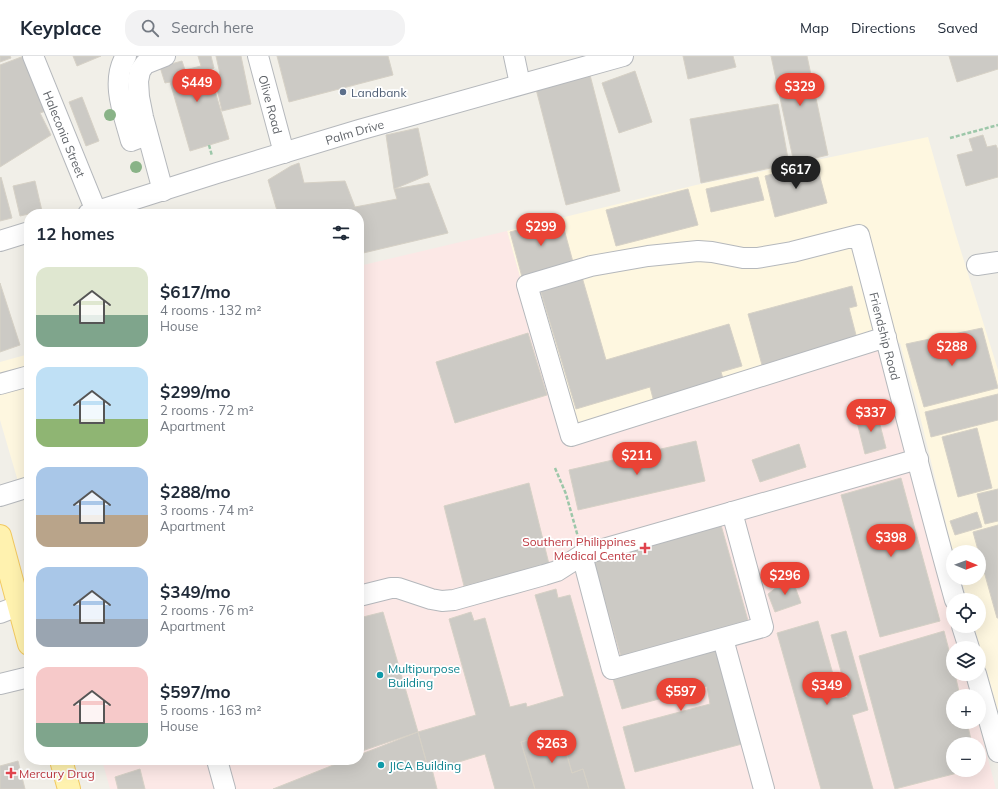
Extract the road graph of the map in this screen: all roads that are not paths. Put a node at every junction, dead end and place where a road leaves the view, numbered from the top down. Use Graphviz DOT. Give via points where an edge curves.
graph roads {
  1 [pos="33,56"];
  2 [pos="126,56"];
  3 [pos="165,56"];
  4 [pos="258,56"];
  5 [pos="514,56"];
  6 [pos="624,56"];
  7 [pos="520,84"];
  8 [pos="139,138"];
  9 [pos="284,153"];
  10 [pos="163,191"];
  11 [pos="90,209"];
  12 [pos="105,209"];
  13 [pos="24,233"];
  14 [pos="0,240"];
  15 [pos="998,262"];
  16 [pos="977,265"];
  17 [pos="886,337"];
  18 [pos="24,377"];
  19 [pos="0,384"];
  20 [pos="918,459"];
  21 [pos="24,489"];
  22 [pos="0,496"];
  23 [pos="732,512"];
  24 [pos="0,536"];
  25 [pos="582,556"];
  26 [pos="953,593"];
  27 [pos="364,595"];
  28 [pos="9,610"];
  29 [pos="24,636"];
  30 [pos="723,639"];
  31 [pos="24,677"];
  32 [pos="978,681"];
  33 [pos="0,684"];
  34 [pos="998,752"];
  35 [pos="62,765"];
  36 [pos="218,765"];
  37 [pos="69,789"];
  38 [pos="225,789"];
  39 [pos="764,789"];
  1 -- 11 [label="street, Haleconia Street"];
  2 -- 8 [label="street" via="119,74 118,88"];
  3 -- 8 [label="street" via="145,64 140,71"];
  4 -- 9 [label="street, Olive Road"];
  5 -- 7 [label="street"];
  6 -- 7 [label="street, Palm Drive"];
  7 -- 9 [label="street, Palm Drive"];
  8 -- 10 [label="street"];
  9 -- 10 [label="street, Palm Drive"];
  10 -- 12 [label="street, Palm Drive"];
  13 -- 14 [label="street"];
  15 -- 16 [label="street"];
  17 -- 17 [label="street, Friendship Road" via="860,235 757,258 698,251 648,256 591,266 527,286 572,436"];
  17 -- 20 [label="street, Friendship Road"];
  18 -- 19 [label="street"];
  20 -- 23 [label="street"];
  20 -- 26 [label="street, Friendship Road"];
  21 -- 22 [label="street"];
  23 -- 25 [label="street"];
  23 -- 30 [label="street" via="763,627"];
  24 -- 28 [label="main road"];
  25 -- 27 [label="street" via="544,575 454,600 431,599 398,588"];
  25 -- 30 [label="street" via="612,670"];
  28 -- 29 [label="main road"];
  30 -- 39 [label="street"];
  31 -- 33 [label="street"];
  32 -- 34 [label="street"];
  35 -- 37 [label="main road"];
  36 -- 38 [label="street"];
}
